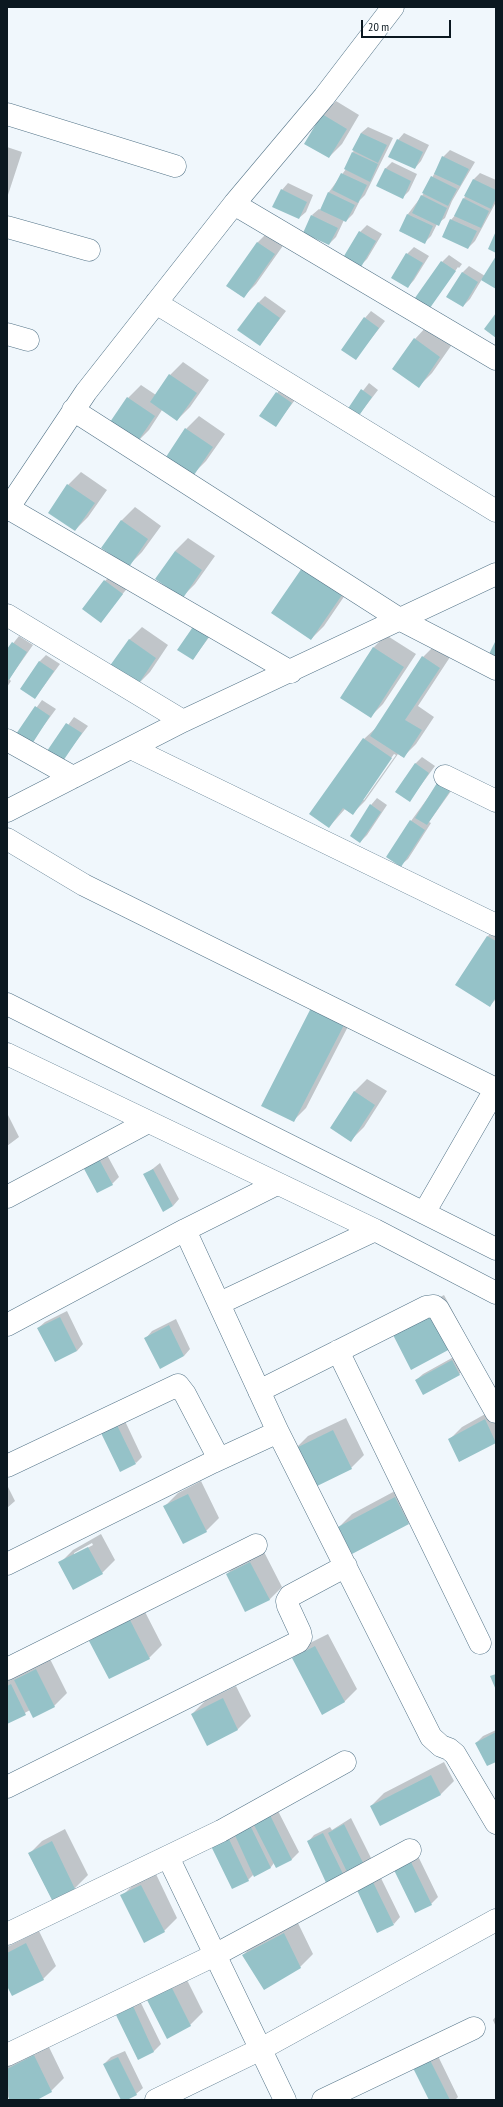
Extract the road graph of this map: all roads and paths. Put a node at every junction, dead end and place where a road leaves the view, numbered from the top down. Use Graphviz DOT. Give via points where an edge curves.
graph roads {
  1 [pos="393,7"];
  2 [pos="7,114"];
  3 [pos="175,166"];
  4 [pos="234,204"];
  5 [pos="7,227"];
  6 [pos="89,250"];
  7 [pos="156,303"];
  8 [pos="7,334"];
  9 [pos="28,340"];
  10 [pos="496,359"];
  11 [pos="73,410"];
  12 [pos="8,509"];
  13 [pos="496,511"];
  14 [pos="496,574"];
  15 [pos="7,615"];
  16 [pos="401,620"];
  17 [pos="496,669"];
  18 [pos="291,672"];
  19 [pos="183,721"];
  20 [pos="7,740"];
  21 [pos="131,748"];
  22 [pos="445,776"];
  23 [pos="73,777"];
  24 [pos="496,801"];
  25 [pos="7,810"];
  26 [pos="7,839"];
  27 [pos="496,925"];
  28 [pos="7,1004"];
  29 [pos="7,1054"];
  30 [pos="496,1089"];
  31 [pos="148,1122"];
  32 [pos="277,1184"];
  33 [pos="7,1198"];
  34 [pos="424,1213"];
  35 [pos="185,1230"];
  36 [pos="375,1230"];
  37 [pos="496,1249"];
  38 [pos="496,1293"];
  39 [pos="220,1303"];
  40 [pos="7,1325"];
  41 [pos="338,1351"];
  42 [pos="259,1391"];
  43 [pos="496,1412"];
  44 [pos="278,1432"];
  45 [pos="219,1459"];
  46 [pos="7,1466"];
  47 [pos="256,1545"];
  48 [pos="7,1564"];
  49 [pos="346,1566"];
  50 [pos="480,1643"];
  51 [pos="7,1669"];
  52 [pos="345,1762"];
  53 [pos="7,1786"];
  54 [pos="496,1823"];
  55 [pos="410,1850"];
  56 [pos="168,1856"];
  57 [pos="496,1920"];
  58 [pos="7,1934"];
  59 [pos="215,1955"];
  60 [pos="474,2028"];
  61 [pos="260,2049"];
  62 [pos="7,2055"];
  63 [pos="156,2100"];
  64 [pos="285,2100"];
  65 [pos="323,2100"];
  1 -- 4 [label="street" via="324,97"];
  2 -- 3 [label="street"];
  4 -- 7 [label="street"];
  4 -- 10 [label="street"];
  5 -- 6 [label="street"];
  7 -- 11 [label="street"];
  7 -- 13 [label="street"];
  8 -- 9 [label="street"];
  11 -- 12 [label="street"];
  11 -- 16 [label="street"];
  12 -- 18 [label="street"];
  14 -- 16 [label="street"];
  15 -- 19 [label="street"];
  16 -- 17 [label="street"];
  16 -- 18 [label="street"];
  18 -- 19 [label="street"];
  19 -- 21 [label="street"];
  20 -- 23 [label="street"];
  21 -- 23 [label="street"];
  21 -- 27 [label="street"];
  22 -- 24 [label="street"];
  23 -- 25 [label="street"];
  26 -- 30 [label="street" via="84,885"];
  28 -- 34 [label="street"];
  29 -- 31 [label="street"];
  30 -- 34 [label="street"];
  31 -- 32 [label="street"];
  31 -- 33 [label="street"];
  32 -- 35 [label="street"];
  32 -- 36 [label="street"];
  34 -- 37 [label="street"];
  35 -- 39 [label="street"];
  35 -- 40 [label="street"];
  36 -- 38 [label="street"];
  36 -- 39 [label="street"];
  39 -- 42 [label="street"];
  41 -- 42 [label="street"];
  41 -- 43 [label="street" via="426,1307 434,1306 438,1308"];
  41 -- 50 [label="street"];
  42 -- 44 [label="street"];
  44 -- 45 [label="street"];
  44 -- 49 [label="street"];
  45 -- 46 [label="street" via="178,1385"];
  45 -- 48 [label="street"];
  47 -- 51 [label="street"];
  49 -- 53 [label="street" via="290,1596 288,1606 301,1637 298,1642"];
  49 -- 54 [label="street" via="432,1737 455,1754"];
  52 -- 56 [label="street" via="221,1831"];
  55 -- 59 [label="street"];
  56 -- 58 [label="street"];
  56 -- 59 [label="street"];
  57 -- 61 [label="street"];
  59 -- 61 [label="street"];
  59 -- 62 [label="street"];
  60 -- 65 [label="street"];
  61 -- 63 [label="street"];
  61 -- 64 [label="street"];
}
